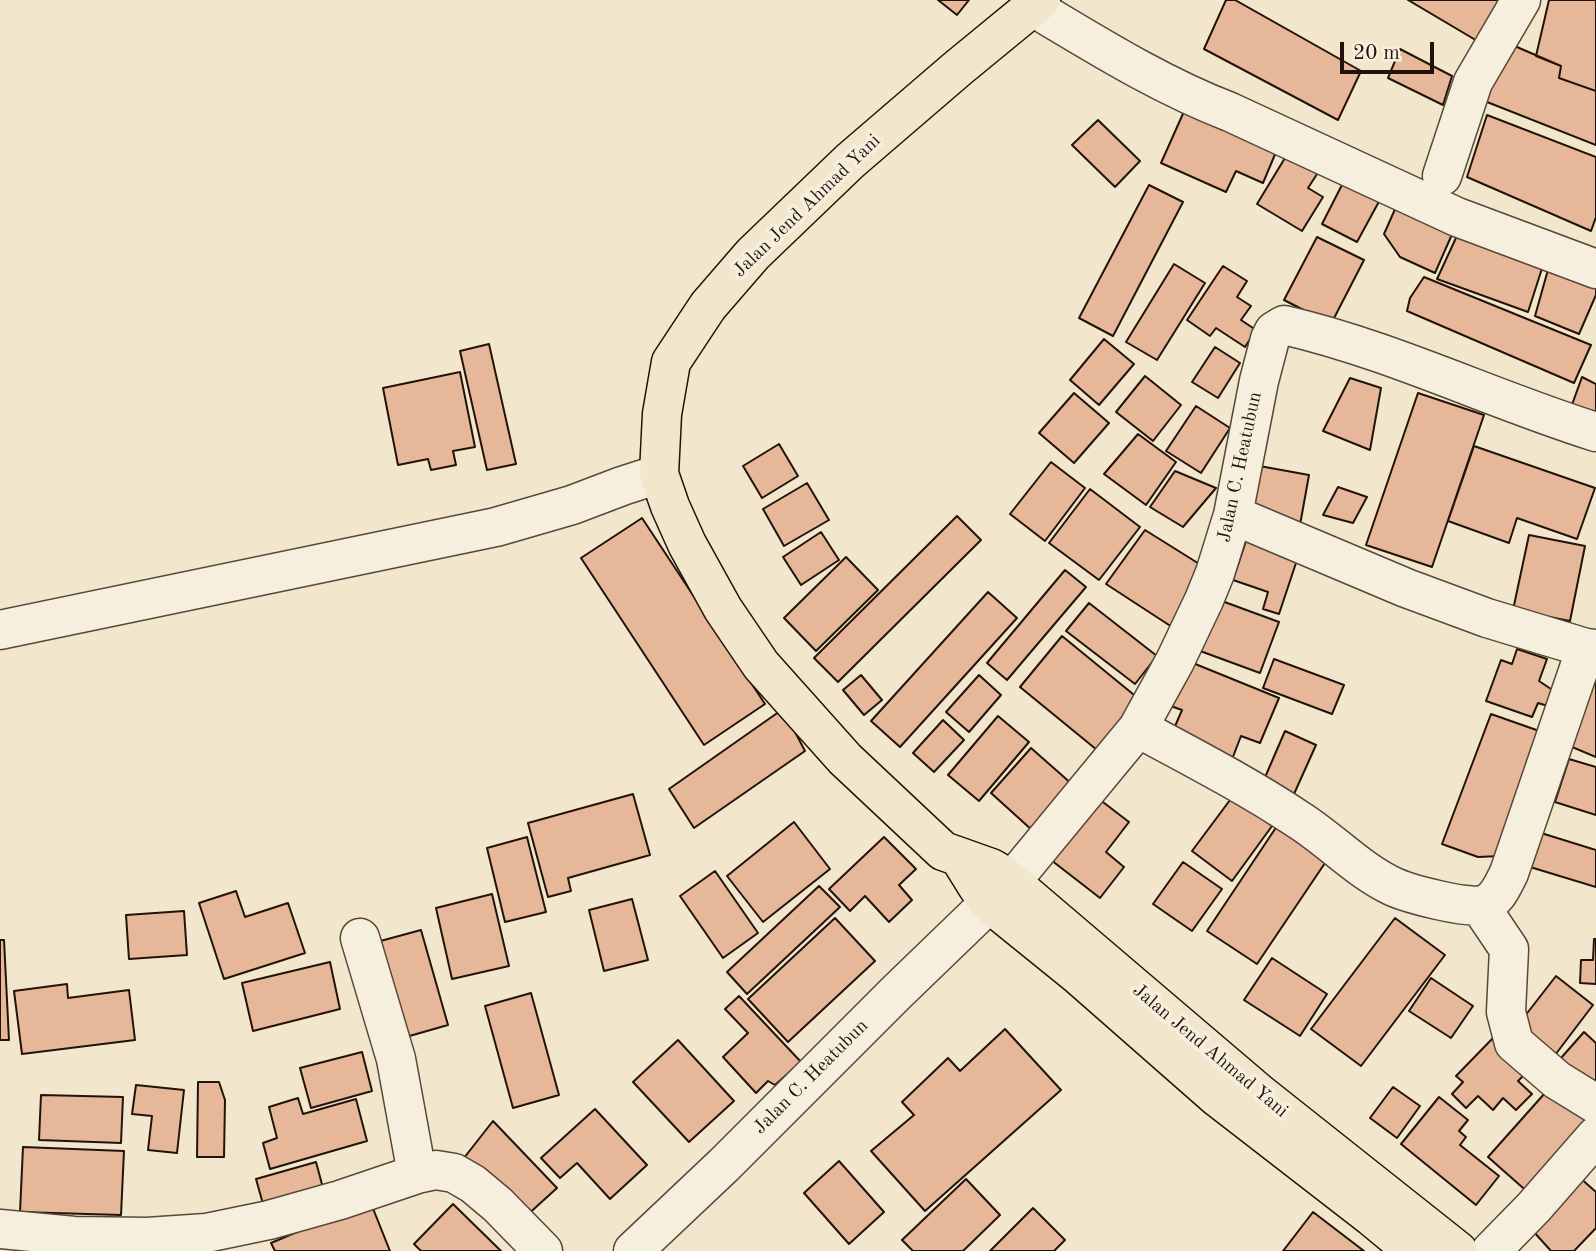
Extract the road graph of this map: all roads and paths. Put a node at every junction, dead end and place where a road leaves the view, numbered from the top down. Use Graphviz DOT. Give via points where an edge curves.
graph roads {
  1 [pos="1521,0"];
  2 [pos="1039,2"];
  3 [pos="1442,176"];
  4 [pos="1596,269"];
  5 [pos="1596,432"];
  6 [pos="659,474"];
  7 [pos="1233,516"];
  8 [pos="0,631"];
  9 [pos="1591,648"];
  10 [pos="1138,728"];
  11 [pos="1000,893"];
  12 [pos="1480,906"];
  13 [pos="360,938"];
  14 [pos="1596,1104"];
  15 [pos="1596,1136"];
  16 [pos="417,1174"];
  17 [pos="0,1229"];
  18 [pos="130,1244"];
  19 [pos="543,1251"];
  20 [pos="633,1251"];
  21 [pos="1413,1251"];
  22 [pos="1458,1251"];
  23 [pos="1491,1251"];
  1 -- 3 [label="street" via="1473,82"];
  2 -- 4 [label="street" via="1046,15 1203,102 1457,217"];
  2 -- 6 [label="main road, Jalan Jend Ahmad Yani" via="850,161 753,254 708,306 671,362"];
  5 -- 7 [label="street, Jalan C. Heatubun" via="1417,365 1284,325 1274,331 1259,381"];
  6 -- 8 [label="street" via="496,527"];
  6 -- 11 [label="main road, Jalan Jend Ahmad Yani" via="687,544 761,665 845,758 943,851 991,869"];
  7 -- 9 [label="street" via="1487,618"];
  7 -- 10 [label="street, Jalan C. Heatubun" via="1204,600"];
  9 -- 12 [label="street" via="1508,873 1490,902"];
  10 -- 11 [label="street, Jalan C. Heatubun"];
  10 -- 12 [label="street" via="1289,813 1396,888 1439,901"];
  11 -- 20 [label="street, Jalan C. Heatubun"];
  11 -- 21 [label="main road, Jalan Jend Ahmad Yani" via="1078,975 1217,1097"];
  11 -- 22 [label="main road, Jalan Jend Ahmad Yani" via="1133,987"];
  12 -- 14 [label="street" via="1509,949 1506,1012 1514,1043 1557,1080"];
  13 -- 16 [label="street" via="396,1059"];
  15 -- 23 [label="street"];
  16 -- 18 [label="street" via="269,1220 206,1233 147,1237"];
  16 -- 19 [label="street" via="454,1173 473,1184"];
  17 -- 18 [label="street"];
}
